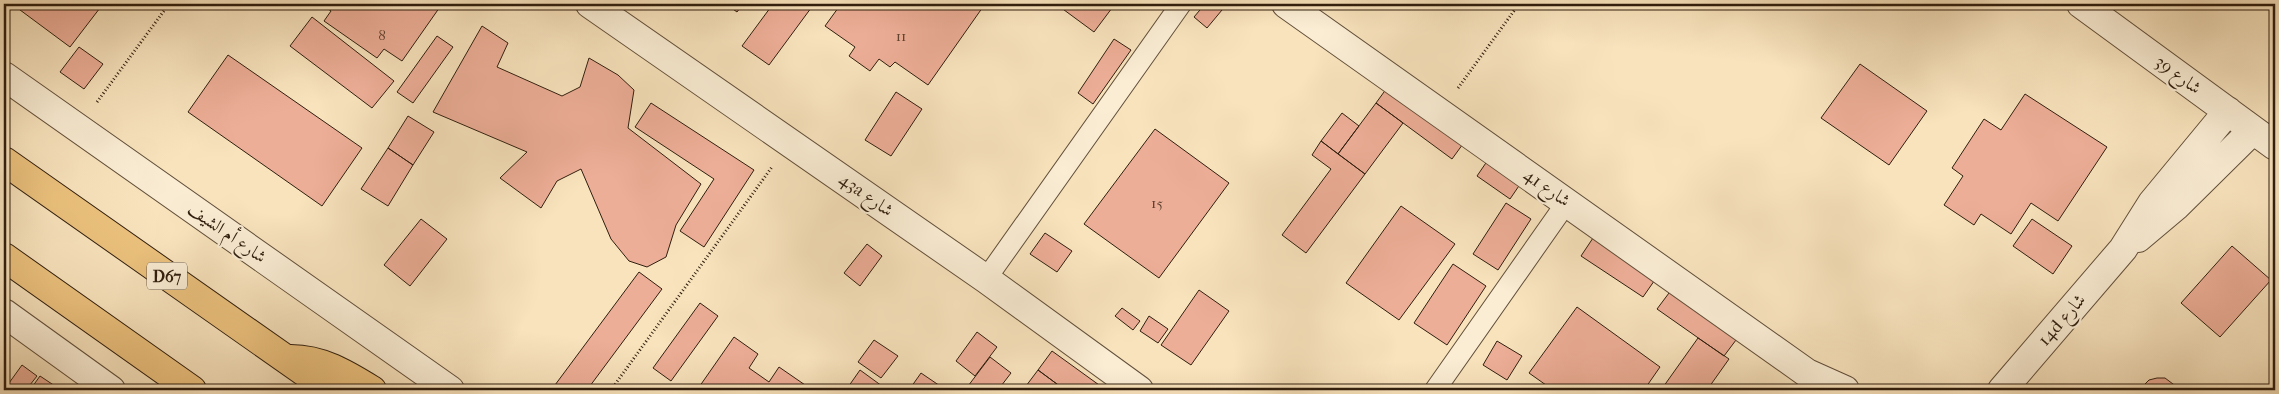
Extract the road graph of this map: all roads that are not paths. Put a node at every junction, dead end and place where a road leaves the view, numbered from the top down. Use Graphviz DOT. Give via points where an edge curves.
graph roads {
  1 [pos="590,4"];
  2 [pos="1181,4"];
  3 [pos="1286,4"];
  4 [pos="2081,4"];
  5 [pos="4,76"];
  6 [pos="2228,111"];
  7 [pos="2253,130"];
  8 [pos="2275,146"];
  9 [pos="4,161"];
  10 [pos="1567,202"];
  11 [pos="2122,249"];
  12 [pos="4,257"];
  13 [pos="986,279"];
  14 [pos="4,313"];
  15 [pos="284,359"];
  16 [pos="1815,381"];
  17 [pos="111,390"];
  18 [pos="192,390"];
  19 [pos="330,390"];
  20 [pos="372,390"];
  21 [pos="450,390"];
  22 [pos="1138,390"];
  23 [pos="1436,390"];
  24 [pos="1845,390"];
  25 [pos="2002,390"];
  1 -- 13 [label="street, 43a شارع"];
  2 -- 13 [label="lane"];
  3 -- 10 [label="street, شارع 41"];
  4 -- 6 [label="street, شارع 39"];
  5 -- 21 [label="street, شارع أم الشيف"];
  6 -- 7 [label="street, شارع 39"];
  6 -- 11 [label="street, 14d شارع" via="2146,210"];
  7 -- 8 [label="street, شارع 39"];
  7 -- 11 [label="street, 14d شارع" via="2164,218"];
  9 -- 15 [label="main road, D67"];
  10 -- 16 [label="street, شارع 41"];
  10 -- 23 [label="lane"];
  11 -- 25 [label="street, 14d شارع"];
  12 -- 18 [label="main road"];
  13 -- 22 [label="street, 43a شارع"];
  14 -- 17 [label="street"];
  15 -- 19 [label="main road, D67"];
  15 -- 20 [label="main road" via="319,362"];
  16 -- 24 [label="street, شارع 41"];
}
